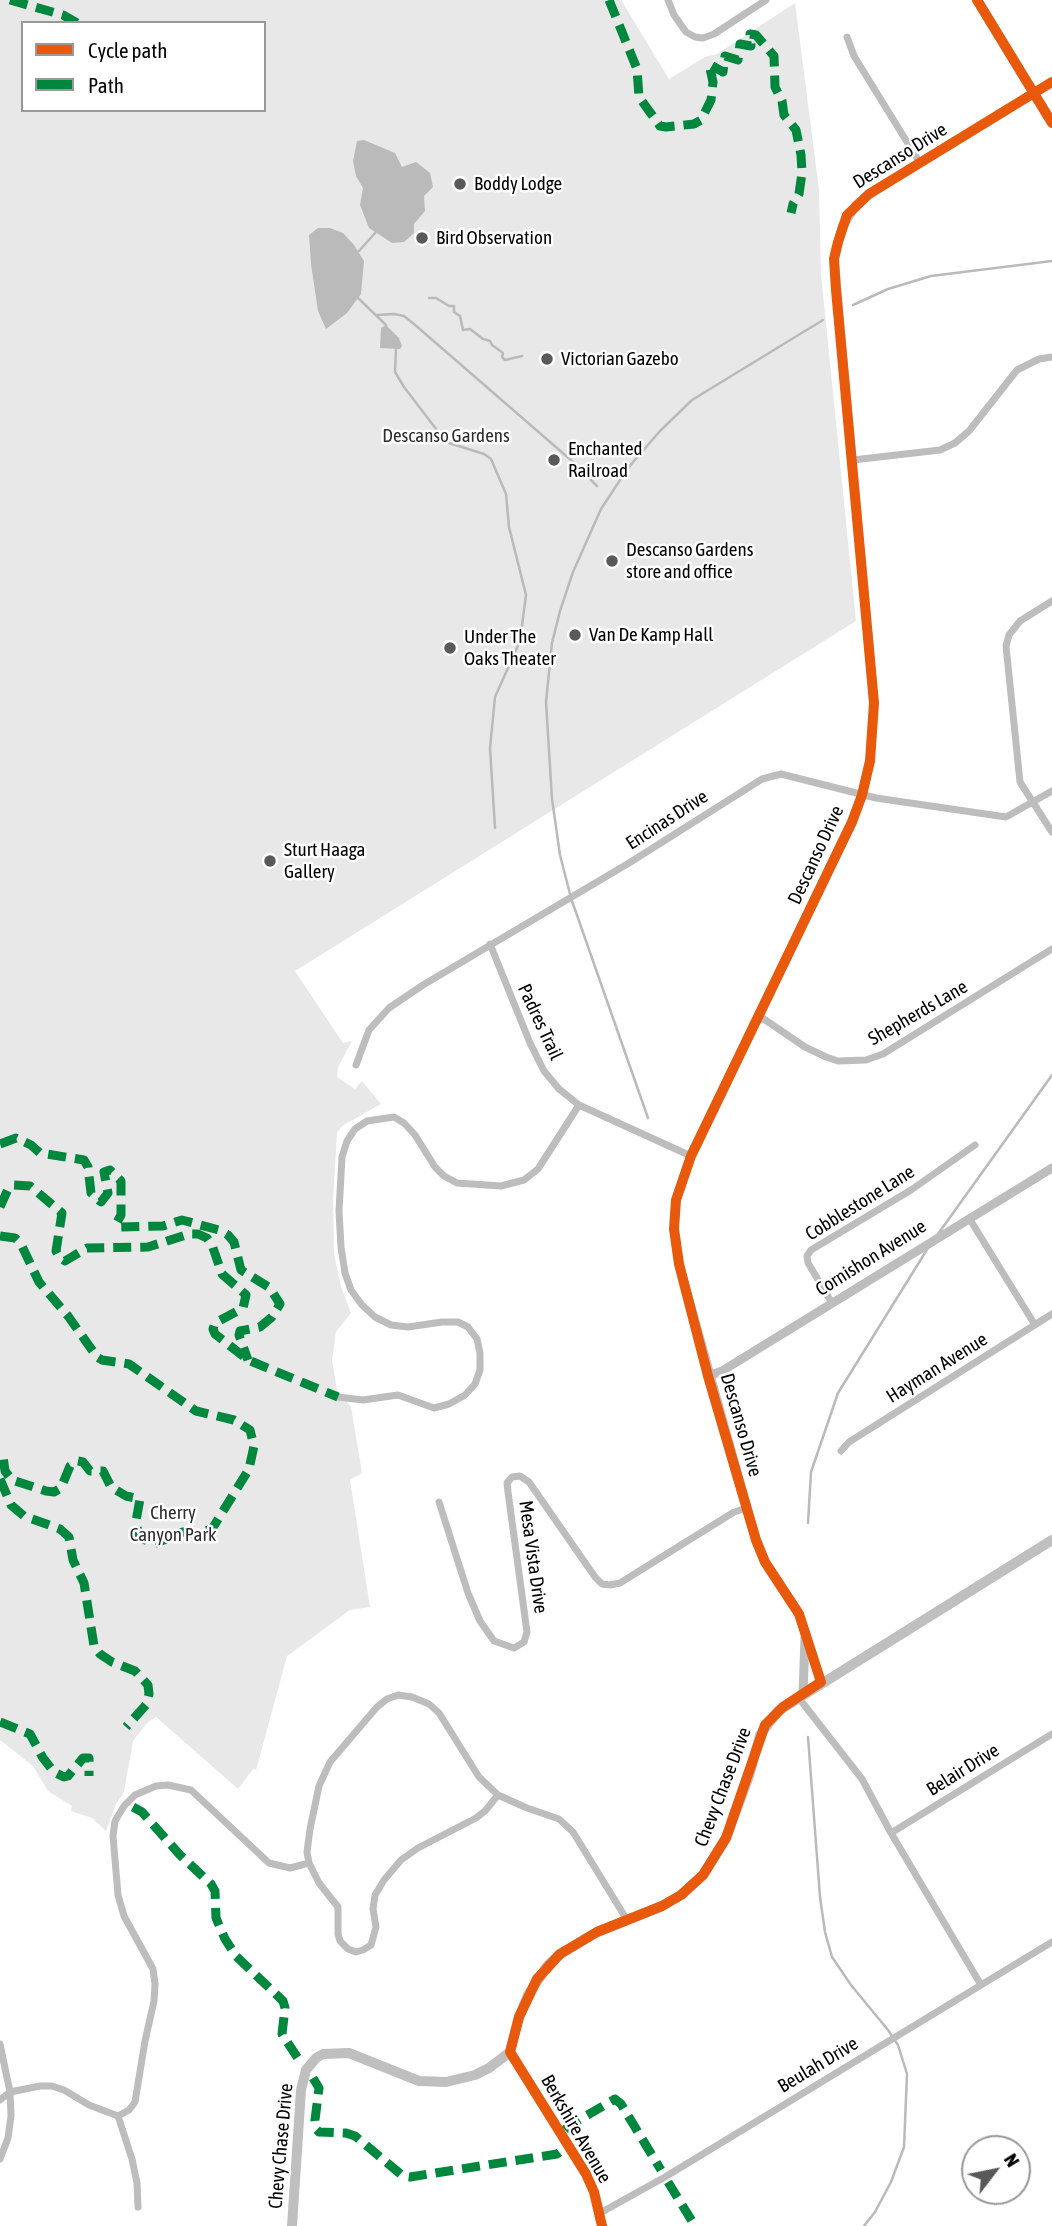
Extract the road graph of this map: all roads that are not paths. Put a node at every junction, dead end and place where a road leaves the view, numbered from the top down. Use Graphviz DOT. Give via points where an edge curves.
graph roads {
  1 [pos="668,0"];
  2 [pos="766,0"];
  3 [pos="976,0"];
  4 [pos="847,37"];
  5 [pos="1052,82"];
  6 [pos="1034,93"];
  7 [pos="1052,124"];
  8 [pos="920,163"];
  9 [pos="1052,357"];
  10 [pos="853,460"];
  11 [pos="1052,601"];
  12 [pos="1052,791"];
  13 [pos="862,795"];
  14 [pos="1032,803"];
  15 [pos="1052,832"];
  16 [pos="489,944"];
  17 [pos="1052,949"];
  18 [pos="758,1016"];
  19 [pos="356,1065"];
  20 [pos="579,1105"];
  21 [pos="975,1146"];
  22 [pos="691,1156"];
  23 [pos="1052,1168"];
  24 [pos="969,1218"];
  25 [pos="832,1303"];
  26 [pos="1052,1314"];
  27 [pos="1035,1325"];
  28 [pos="708,1376"];
  29 [pos="338,1397"];
  30 [pos="841,1451"];
  31 [pos="439,1502"];
  32 [pos="747,1508"];
  33 [pos="1052,1540"];
  34 [pos="805,1636"];
  35 [pos="821,1682"];
  36 [pos="800,1695"];
  37 [pos="1052,1734"];
  38 [pos="498,1795"];
  39 [pos="891,1833"];
  40 [pos="309,1863"];
  41 [pos="627,1920"];
  42 [pos="1052,1942"];
  43 [pos="981,1985"];
  44 [pos="0,2044"];
  45 [pos="510,2052"];
  46 [pos="10,2092"];
  47 [pos="0,2101"];
  48 [pos="118,2116"];
  49 [pos="0,2160"];
  50 [pos="138,2207"];
  51 [pos="600,2214"];
  52 [pos="292,2226"];
  53 [pos="602,2226"];
  1 -- 2 [label="street" via="686,32 703,38"];
  3 -- 6 [label="main road"];
  4 -- 8 [label="street"];
  5 -- 6 [label="street, Descanso Drive"];
  6 -- 7 [label="main road"];
  6 -- 8 [label="street, Descanso Drive"];
  8 -- 10 [label="street, Descanso Drive" via="856,205 842,227 834,259"];
  9 -- 10 [label="street" via="1017,370 969,432 955,443 940,450"];
  10 -- 13 [label="street, Descanso Drive" via="874,703 870,761"];
  11 -- 14 [label="street" via="1020,621 1006,646 1020,782"];
  12 -- 14 [label="street, Encinas Drive"];
  13 -- 14 [label="street, Encinas Drive" via="1006,817"];
  13 -- 16 [label="street, Encinas Drive" via="781,774 762,779"];
  13 -- 18 [label="street, Descanso Drive"];
  14 -- 15 [label="street"];
  16 -- 19 [label="street, Encinas Drive" via="389,1008 369,1030"];
  16 -- 20 [label="street, Padres Trail" via="544,1071"];
  17 -- 18 [label="street, Shepherds Lane" via="866,1060 826,1057"];
  18 -- 22 [label="street, Descanso Drive"];
  20 -- 22 [label="street, Padres Trail"];
  20 -- 29 [label="street" via="538,1169 524,1180 501,1186 457,1183 444,1176 415,1135 394,1117 367,1121 355,1129 342,1157 340,1210 341,1247 351,1290 375,1317 391,1325 458,1322 468,1327 477,1339 480,1370 465,1395 434,1408 398,1395 363,1400"];
  21 -- 25 [label="street, Cobblestone Lane" via="811,1250 808,1263"];
  22 -- 28 [label="street, Descanso Drive" via="676,1200 674,1229"];
  23 -- 24 [label="street, Cornishon Avenue"];
  24 -- 25 [label="street, Cornishon Avenue"];
  24 -- 27 [label="street"];
  25 -- 28 [label="street, Cornishon Avenue"];
  26 -- 27 [label="street, Hayman Avenue"];
  27 -- 30 [label="street, Hayman Avenue"];
  28 -- 32 [label="street, Descanso Drive"];
  31 -- 32 [label="street, Mesa Vista Drive" via="480,1621 494,1641 514,1648 524,1642 527,1632 507,1482 512,1477 529,1482 602,1584 620,1583"];
  32 -- 34 [label="street, Descanso Drive" via="759,1550 799,1614"];
  33 -- 35 [label="main road, Chevy Chase Drive"];
  34 -- 35 [label="street, Descanso Drive"];
  34 -- 36 [label="street"];
  35 -- 36 [label="main road, Chevy Chase Drive"];
  36 -- 39 [label="street" via="862,1780"];
  36 -- 41 [label="main road, Chevy Chase Drive" via="772,1717 760,1735 738,1806 713,1863 681,1895"];
  37 -- 39 [label="street, Belair Drive"];
  38 -- 40 [label="street" via="485,1811 401,1860 375,1895 375,1938 363,1950 348,1949 340,1941 338,1907"];
  38 -- 40 [label="street" via="479,1777 439,1713 429,1704 398,1695 377,1707 330,1762 319,1786 308,1840"];
  38 -- 41 [label="street" via="559,1819 573,1832"];
  39 -- 43 [label="street"];
  40 -- 48 [label="street" via="290,1868 269,1863 191,1790 156,1786 124,1806 113,1836 118,1895 124,1916 153,1969 155,1984 135,2102"];
  41 -- 45 [label="main road, Chevy Chase Drive" via="581,1939 548,1965 523,2006"];
  42 -- 43 [label="street, Beulah Drive"];
  43 -- 51 [label="street, Beulah Drive"];
  44 -- 46 [label="street"];
  45 -- 51 [label="street, Berkshire Avenue" via="586,2174"];
  45 -- 52 [label="main road, Chevy Chase Drive" via="475,2075 446,2082 409,2079 349,2053 316,2058 306,2070 301,2090"];
  46 -- 47 [label="street"];
  46 -- 48 [label="street" via="52,2086"];
  46 -- 49 [label="street" via="8,2138"];
  48 -- 50 [label="street" via="132,2159"];
  51 -- 53 [label="street, Berkshire Avenue"];
}
